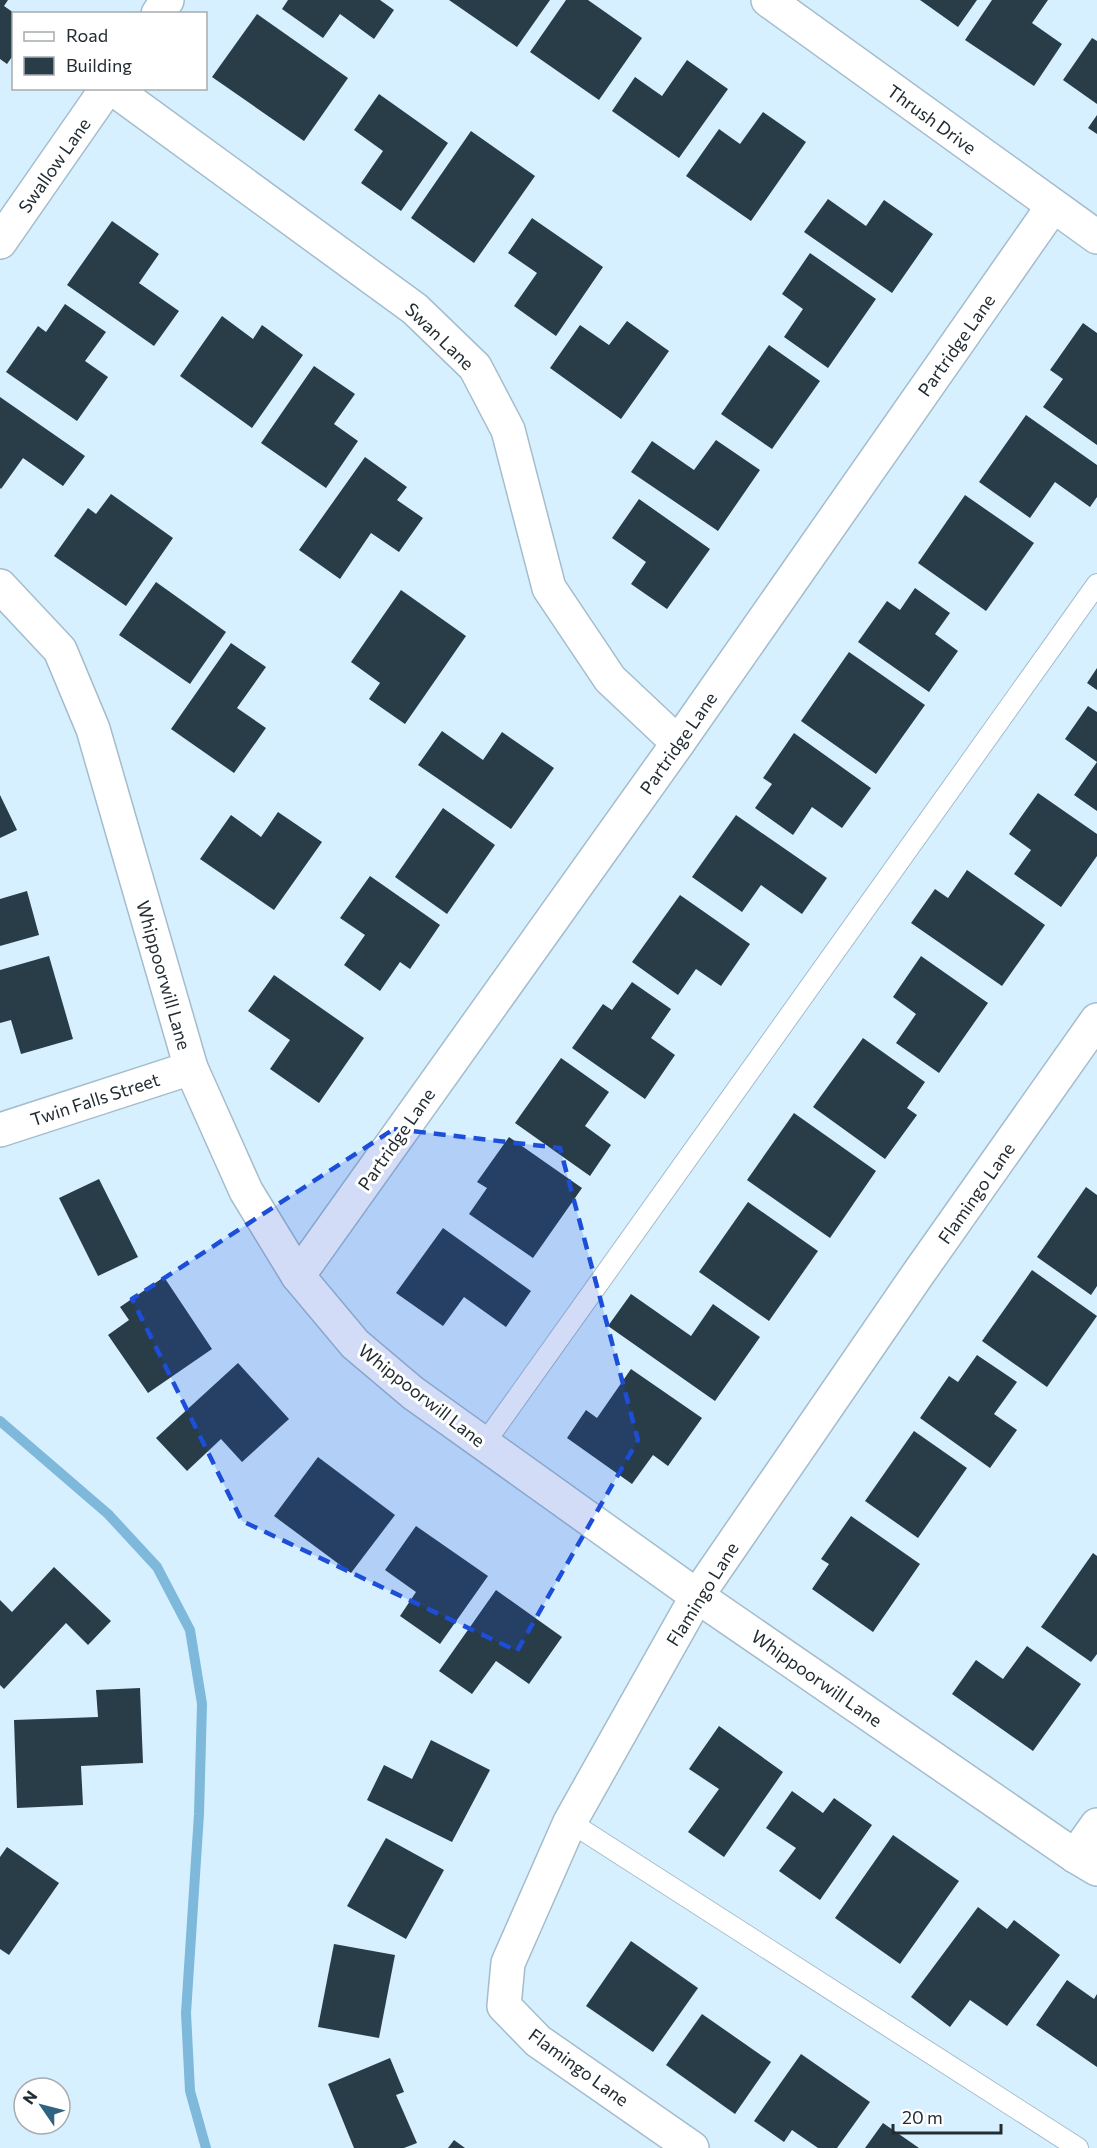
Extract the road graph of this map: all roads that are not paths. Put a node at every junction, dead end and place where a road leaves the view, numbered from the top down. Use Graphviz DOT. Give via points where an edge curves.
graph roads {
  1 [pos="768,0"];
  2 [pos="109,90"];
  3 [pos="113,90"];
  4 [pos="1053,206"];
  5 [pos="1097,237"];
  6 [pos="0,242"];
  7 [pos="1097,584"];
  8 [pos="0,586"];
  9 [pos="678,743"];
  10 [pos="1097,1020"];
  11 [pos="191,1068"];
  12 [pos="0,1130"];
  13 [pos="298,1276"];
  14 [pos="484,1444"];
  15 [pos="697,1596"];
  16 [pos="570,1822"];
  17 [pos="1097,1825"];
  18 [pos="1086,1863"];
  19 [pos="692,2148"];
  20 [pos="1078,2148"];
  1 -- 4 [label="street, Thrush Drive"];
  2 -- 6 [label="street, Swallow Lane"];
  3 -- 9 [label="street, Swan Lane" via="415,309 475,367 508,430 549,588 610,679"];
  4 -- 5 [label="street, Thrush Drive"];
  4 -- 9 [label="street, Partridge Lane"];
  7 -- 14 [label="lane"];
  8 -- 11 [label="street, Whippoorwill Lane" via="60,650 93,729"];
  9 -- 13 [label="street, Partridge Lane"];
  10 -- 15 [label="street, Flamingo Lane"];
  11 -- 12 [label="street, Twin Falls Street"];
  11 -- 13 [label="street, Whippoorwill Lane" via="246,1191"];
  13 -- 14 [label="street, Whippoorwill Lane" via="355,1344 413,1393"];
  14 -- 15 [label="street, Whippoorwill Lane"];
  15 -- 16 [label="street, Flamingo Lane"];
  15 -- 18 [label="street, Whippoorwill Lane"];
  16 -- 19 [label="street, Flamingo Lane" via="508,1963 504,2006 538,2041"];
  16 -- 20 [label="lane"];
  17 -- 18 [label="street"];
}
